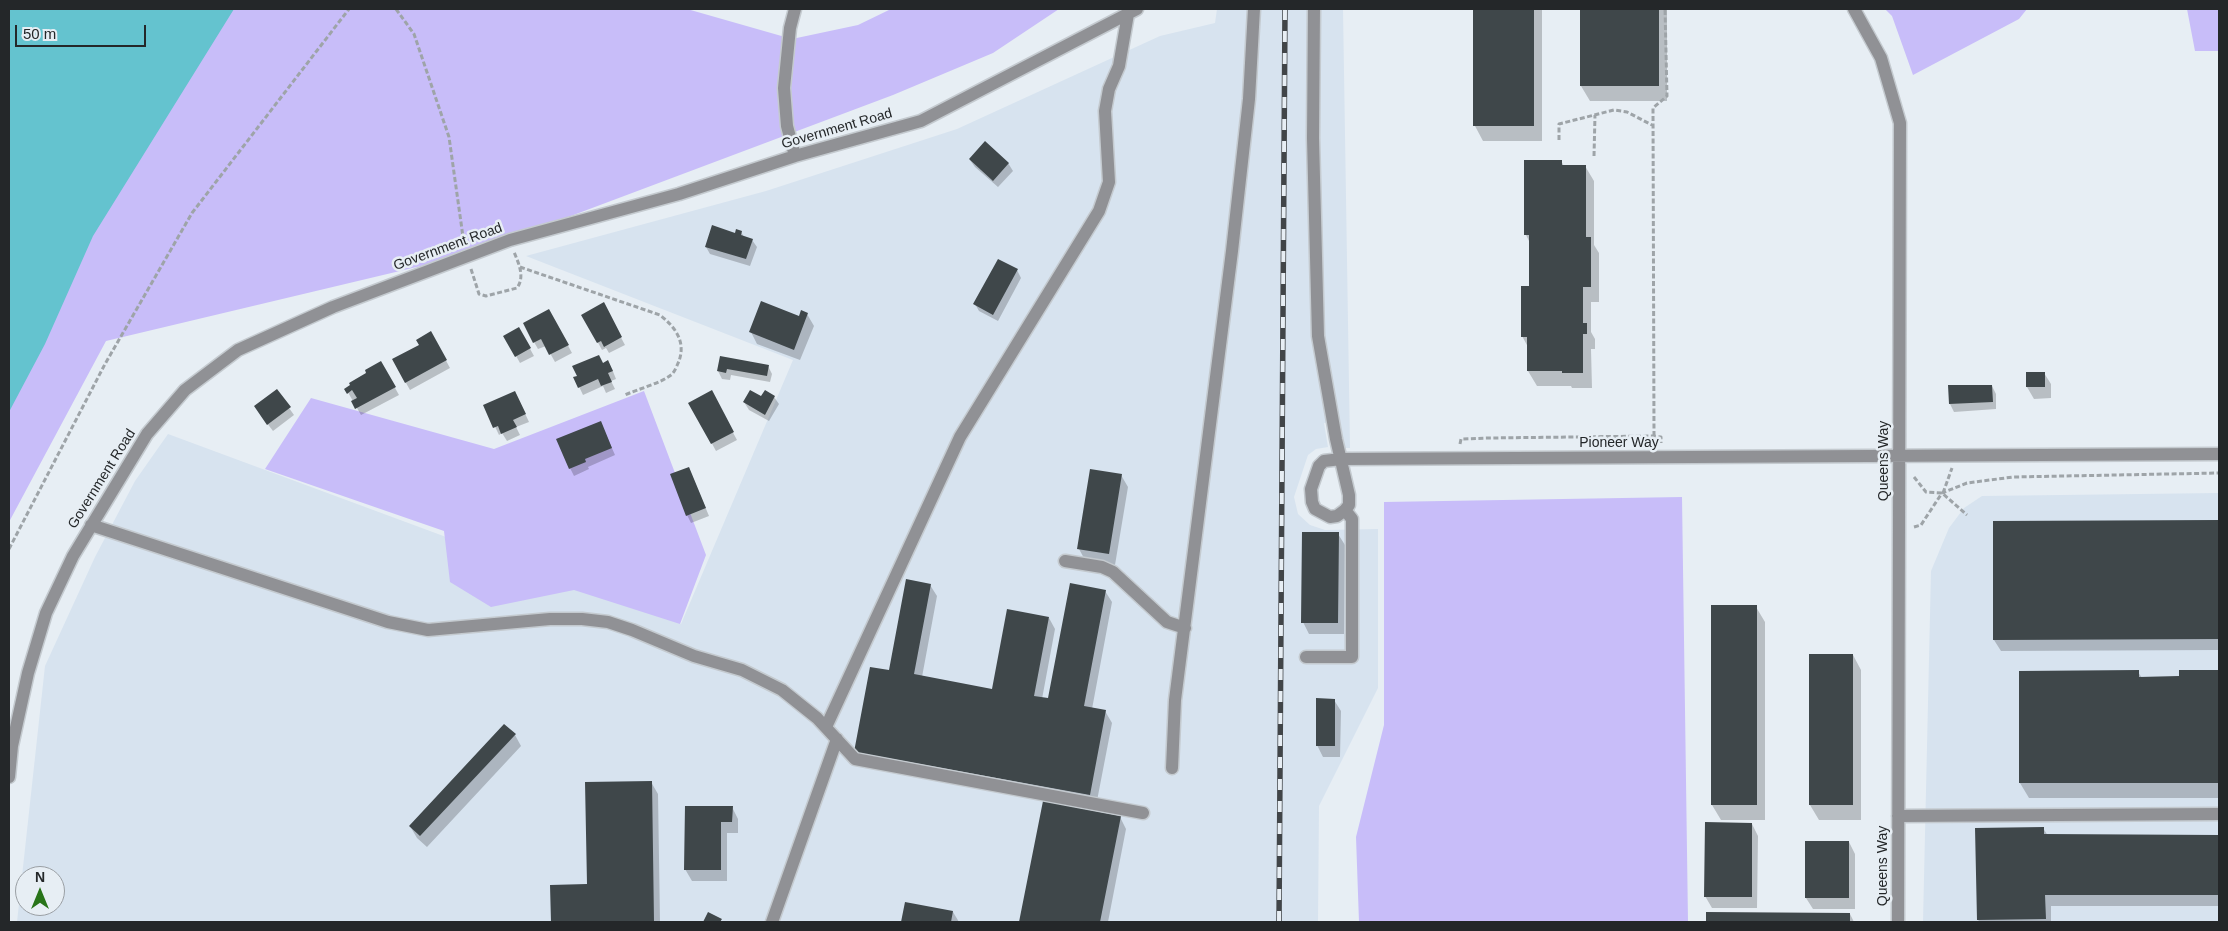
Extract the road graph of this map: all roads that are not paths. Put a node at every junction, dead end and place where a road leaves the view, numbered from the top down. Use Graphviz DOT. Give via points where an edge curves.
graph roads {
  1 [pos="795,9"];
  2 [pos="1254,9"];
  3 [pos="1314,9"];
  4 [pos="1854,9"];
  5 [pos="1132,11"];
  6 [pos="795,156"];
  7 [pos="2219,454"];
  8 [pos="1898,457"];
  9 [pos="1340,459"];
  10 [pos="1345,510"];
  11 [pos="91,526"];
  12 [pos="1065,561"];
  13 [pos="1185,628"];
  14 [pos="1306,657"];
  15 [pos="826,727"];
  16 [pos="836,739"];
  17 [pos="1172,768"];
  18 [pos="9,777"];
  19 [pos="1142,812"];
  20 [pos="2219,814"];
  21 [pos="1898,816"];
  22 [pos="772,922"];
  23 [pos="1898,922"];
  1 -- 6 [label="street" via="785,80 787,126"];
  2 -- 13 [label="street" via="1249,99"];
  3 -- 9 [label="street" via="1313,138 1318,336"];
  4 -- 8 [label="street, Queens Way" via="1881,58 1900,123"];
  5 -- 6 [label="street, Government Road" via="922,121"];
  5 -- 15 [label="street" via="1104,111 1109,182 1099,211 960,436"];
  6 -- 11 [label="street, Government Road" via="679,194 510,240 333,307 238,350 185,390 147,434"];
  7 -- 8 [label="street, Pioneer Way"];
  8 -- 9 [label="street, Pioneer Way"];
  8 -- 21 [label="street, Queens Way"];
  9 -- 10 [label="street" via="1350,496"];
  9 -- 10 [label="street, Pioneer Way" via="1329,459 1319,466 1310,494 1315,509 1322,514 1337,516"];
  10 -- 14 [label="street" via="1352,519 1352,657"];
  11 -- 15 [label="street" via="388,622 428,630 550,619 608,622 694,656 742,670 782,690"];
  11 -- 18 [label="street, Government Road" via="46,613 28,673 12,746"];
  12 -- 13 [label="street" via="1113,572 1167,622"];
  13 -- 17 [label="street" via="1175,700"];
  15 -- 16 [label="street"];
  16 -- 19 [label="street" via="856,760"];
  16 -- 22 [label="street"];
  20 -- 21 [label="street"];
  21 -- 23 [label="street, Queens Way"];
}
